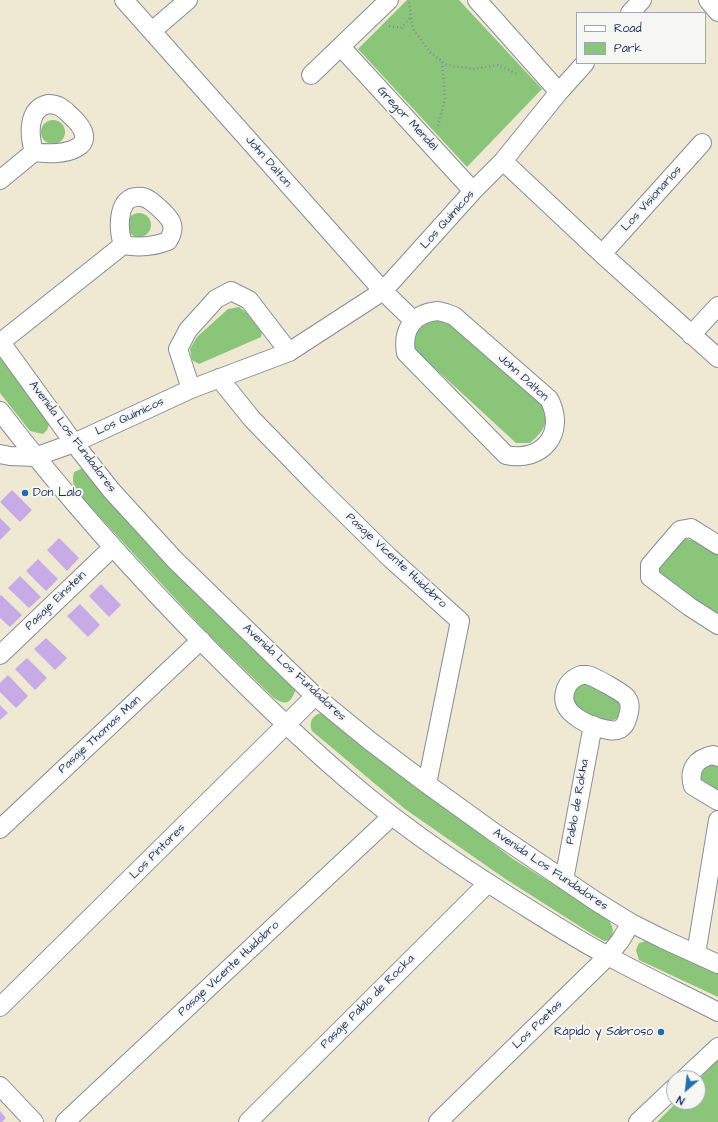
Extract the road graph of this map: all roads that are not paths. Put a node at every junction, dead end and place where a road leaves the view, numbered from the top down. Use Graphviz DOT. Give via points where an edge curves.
graph roads {
  1 [pos="124,0"];
  2 [pos="188,0"];
  3 [pos="389,0"];
  4 [pos="477,0"];
  5 [pos="642,0"];
  6 [pos="708,0"];
  7 [pos="631,12"];
  8 [pos="718,12"];
  9 [pos="152,31"];
  10 [pos="341,47"];
  11 [pos="584,64"];
  12 [pos="311,75"];
  13 [pos="559,92"];
  14 [pos="702,143"];
  15 [pos="34,152"];
  16 [pos="503,161"];
  17 [pos="0,180"];
  18 [pos="473,191"];
  19 [pos="123,245"];
  20 [pos="602,254"];
  21 [pos="382,291"];
  22 [pos="718,306"];
  23 [pos="414,321"];
  24 [pos="691,335"];
  25 [pos="1,342"];
  26 [pos="289,352"];
  27 [pos="718,358"];
  28 [pos="219,378"];
  29 [pos="191,389"];
  30 [pos="0,411"];
  31 [pos="74,443"];
  32 [pos="36,457"];
  33 [pos="3,459"];
  34 [pos="718,545"];
  35 [pos="113,547"];
  36 [pos="718,625"];
  37 [pos="201,640"];
  38 [pos="0,655"];
  39 [pos="315,696"];
  40 [pos="286,724"];
  41 [pos="593,725"];
  42 [pos="718,758"];
  43 [pos="427,784"];
  44 [pos="718,801"];
  45 [pos="392,816"];
  46 [pos="718,820"];
  47 [pos="0,829"];
  48 [pos="564,880"];
  49 [pos="488,883"];
  50 [pos="632,923"];
  51 [pos="696,954"];
  52 [pos="608,956"];
  53 [pos="718,964"];
  54 [pos="0,1007"];
  55 [pos="718,1012"];
  56 [pos="718,1047"];
  57 [pos="694,1070"];
  58 [pos="0,1086"];
  59 [pos="666,1096"];
  60 [pos="34,1122"];
  61 [pos="65,1122"];
  62 [pos="248,1122"];
  63 [pos="438,1122"];
  64 [pos="638,1122"];
  1 -- 9 [label="street, John Dalton"];
  2 -- 9 [label="street"];
  3 -- 10 [label="street"];
  4 -- 13 [label="street"];
  5 -- 7 [label="street"];
  6 -- 8 [label="street"];
  9 -- 21 [label="street, John Dalton"];
  10 -- 12 [label="street"];
  10 -- 18 [label="street, Gregor Mendel"];
  11 -- 13 [label="street, Los Químicos"];
  13 -- 16 [label="street, Los Químicos"];
  14 -- 20 [label="street, Los Visionarios"];
  15 -- 17 [label="street"];
  16 -- 18 [label="street, Los Químicos"];
  16 -- 20 [label="street"];
  18 -- 21 [label="street, Los Químicos"];
  19 -- 25 [label="street"];
  20 -- 24 [label="street"];
  21 -- 23 [label="street, John Dalton"];
  21 -- 26 [label="street, Los Químicos"];
  22 -- 24 [label="street"];
  23 -- 23 [label="street, John Dalton" via="406,336 406,353 506,455 525,457 534,454 549,442 556,425 556,416 549,399 454,316 446,312 429,312"];
  24 -- 27 [label="street"];
  25 -- 31 [label="street, Avenida Los Fundadores"];
  26 -- 28 [label="street, Los Químicos"];
  26 -- 29 [label="street" via="249,300 231,291 216,299 188,330 178,349"];
  28 -- 29 [label="street, Los Químicos"];
  28 -- 43 [label="street, Pasaje Vicente Huidobro" via="252,419 316,486 460,621"];
  29 -- 31 [label="street, Los Químicos"];
  30 -- 32 [label="street"];
  31 -- 32 [label="street, Los Químicos"];
  31 -- 39 [label="street, Avenida Los Fundadores" via="175,560"];
  32 -- 33 [label="street, Los Químicos"];
  32 -- 35 [label="street"];
  34 -- 36 [label="street" via="691,528 680,530 650,565 650,577"];
  35 -- 37 [label="street"];
  35 -- 38 [label="street, Pasaje Einstein"];
  37 -- 40 [label="street"];
  37 -- 47 [label="street, Pasaje Thomas Man"];
  39 -- 40 [label="street, Los Pintores"];
  39 -- 43 [label="street, Avenida Los Fundadores"];
  40 -- 45 [label="street"];
  40 -- 54 [label="street, Los Pintores"];
  41 -- 48 [label="street, Pablo de Rokha"];
  42 -- 44 [label="street" via="713,755 701,758 691,774 693,786"];
  43 -- 48 [label="street, Avenida Los Fundadores"];
  45 -- 49 [label="street"];
  45 -- 61 [label="street, Pasaje Vicente Huidobro"];
  46 -- 51 [label="street"];
  48 -- 50 [label="street, Avenida Los Fundadores"];
  49 -- 52 [label="street"];
  49 -- 62 [label="street, Pasaje Pablo de Rocka"];
  50 -- 51 [label="street, Avenida Los Fundadores"];
  50 -- 52 [label="street, Los Poetas"];
  51 -- 53 [label="street, Avenida Los Fundadores"];
  52 -- 55 [label="street"];
  52 -- 63 [label="street, Los Poetas"];
  56 -- 57 [label="street"];
  58 -- 60 [label="street"];
  59 -- 64 [label="street"];
}
